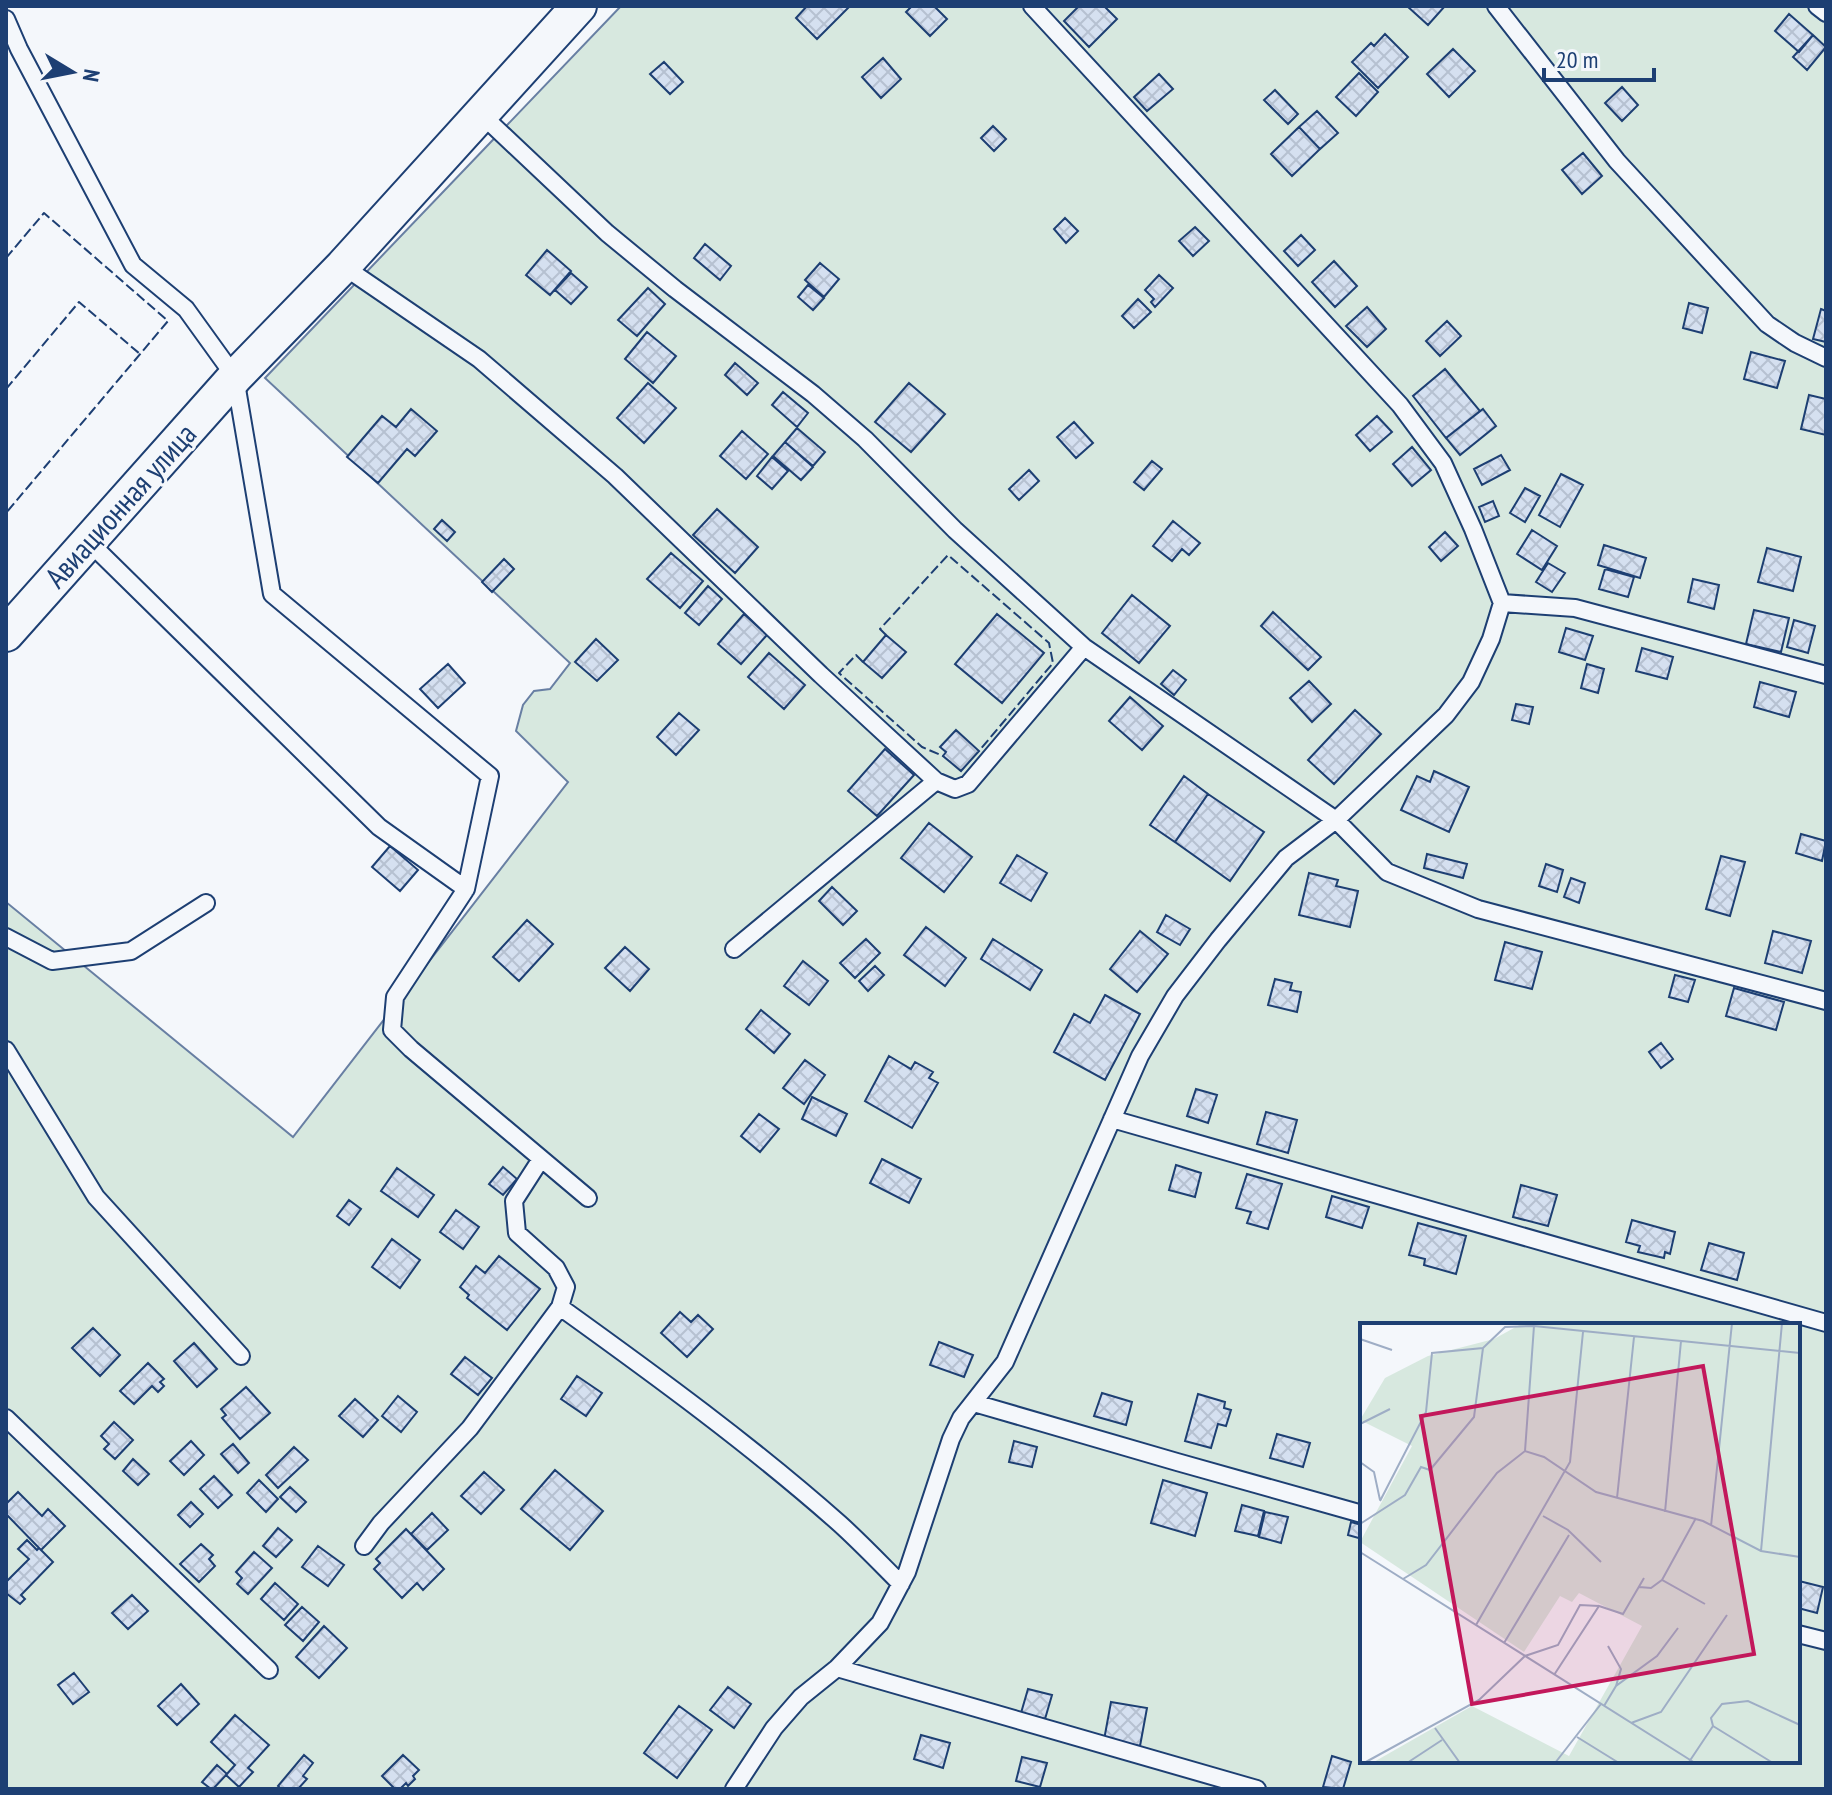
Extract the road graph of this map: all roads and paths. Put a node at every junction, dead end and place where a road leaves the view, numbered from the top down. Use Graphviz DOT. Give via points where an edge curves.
graph roads {
  1 [pos="579,6"];
  2 [pos="1032,6"];
  3 [pos="1496,6"];
  4 [pos="1817,6"];
  5 [pos="1826,13"];
  6 [pos="6,19"];
  7 [pos="482,115"];
  8 [pos="343,266"];
  9 [pos="1826,358"];
  10 [pos="235,377"];
  11 [pos="89,542"];
  12 [pos="1502,603"];
  13 [pos="6,634"];
  14 [pos="1084,647"];
  15 [pos="1826,675"];
  16 [pos="936,781"];
  17 [pos="1336,820"];
  18 [pos="466,889"];
  19 [pos="206,903"];
  20 [pos="6,937"];
  21 [pos="734,949"];
  22 [pos="1826,1001"];
  23 [pos="6,1050"];
  24 [pos="1112,1119"];
  25 [pos="541,1159"];
  26 [pos="588,1198"];
  27 [pos="560,1307"];
  28 [pos="1826,1323"];
  29 [pos="241,1356"];
  30 [pos="974,1403"];
  31 [pos="6,1418"];
  32 [pos="1360,1513"];
  33 [pos="364,1546"];
  34 [pos="901,1584"];
  35 [pos="1800,1634"];
  36 [pos="1826,1641"];
  37 [pos="837,1668"];
  38 [pos="269,1670"];
  39 [pos="734,1789"];
  40 [pos="1257,1789"];
  1 -- 7 [label="street, Авиационная улица"];
  2 -- 12 [label="lane" via="1400,405 1443,463"];
  3 -- 9 [label="lane" via="1617,161 1767,324"];
  4 -- 5 [label="lane"];
  6 -- 10 [label="lane" via="133,265 186,309"];
  7 -- 8 [label="street, Авиационная улица"];
  7 -- 14 [label="lane" via="607,233 865,439 955,530"];
  8 -- 10 [label="street, Авиационная улица"];
  8 -- 16 [label="lane" via="479,359 615,476"];
  10 -- 11 [label="street, Авиационная улица"];
  10 -- 18 [label="lane" via="272,594 490,776"];
  11 -- 13 [label="street, Авиационная улица"];
  11 -- 18 [label="lane" via="379,827"];
  12 -- 15 [label="lane" via="1575,608"];
  12 -- 17 [label="lane" via="1471,682 1446,715"];
  14 -- 16 [label="lane" via="968,784 955,789"];
  14 -- 17 [label="lane"];
  16 -- 21 [label="lane"];
  17 -- 22 [label="lane" via="1387,872 1478,909"];
  17 -- 24 [label="lane" via="1286,858 1175,996"];
  18 -- 25 [label="lane" via="395,997 392,1030"];
  19 -- 20 [label="lane" via="131,951 52,961"];
  23 -- 29 [label="lane" via="96,1197"];
  24 -- 28 [label="lane"];
  24 -- 30 [label="lane" via="1005,1362"];
  25 -- 26 [label="lane"];
  25 -- 27 [label="lane" via="514,1201 517,1233 556,1268 566,1287"];
  27 -- 33 [label="lane" via="470,1428"];
  27 -- 34 [label="lane" via="742,1443 841,1525"];
  30 -- 32 [label="lane"];
  30 -- 34 [label="lane" via="951,1439"];
  31 -- 38 [label="lane"];
  34 -- 37 [label="lane" via="880,1623"];
  35 -- 36 [label="lane"];
  37 -- 39 [label="lane" via="774,1728"];
  37 -- 40 [label="lane"];
}
